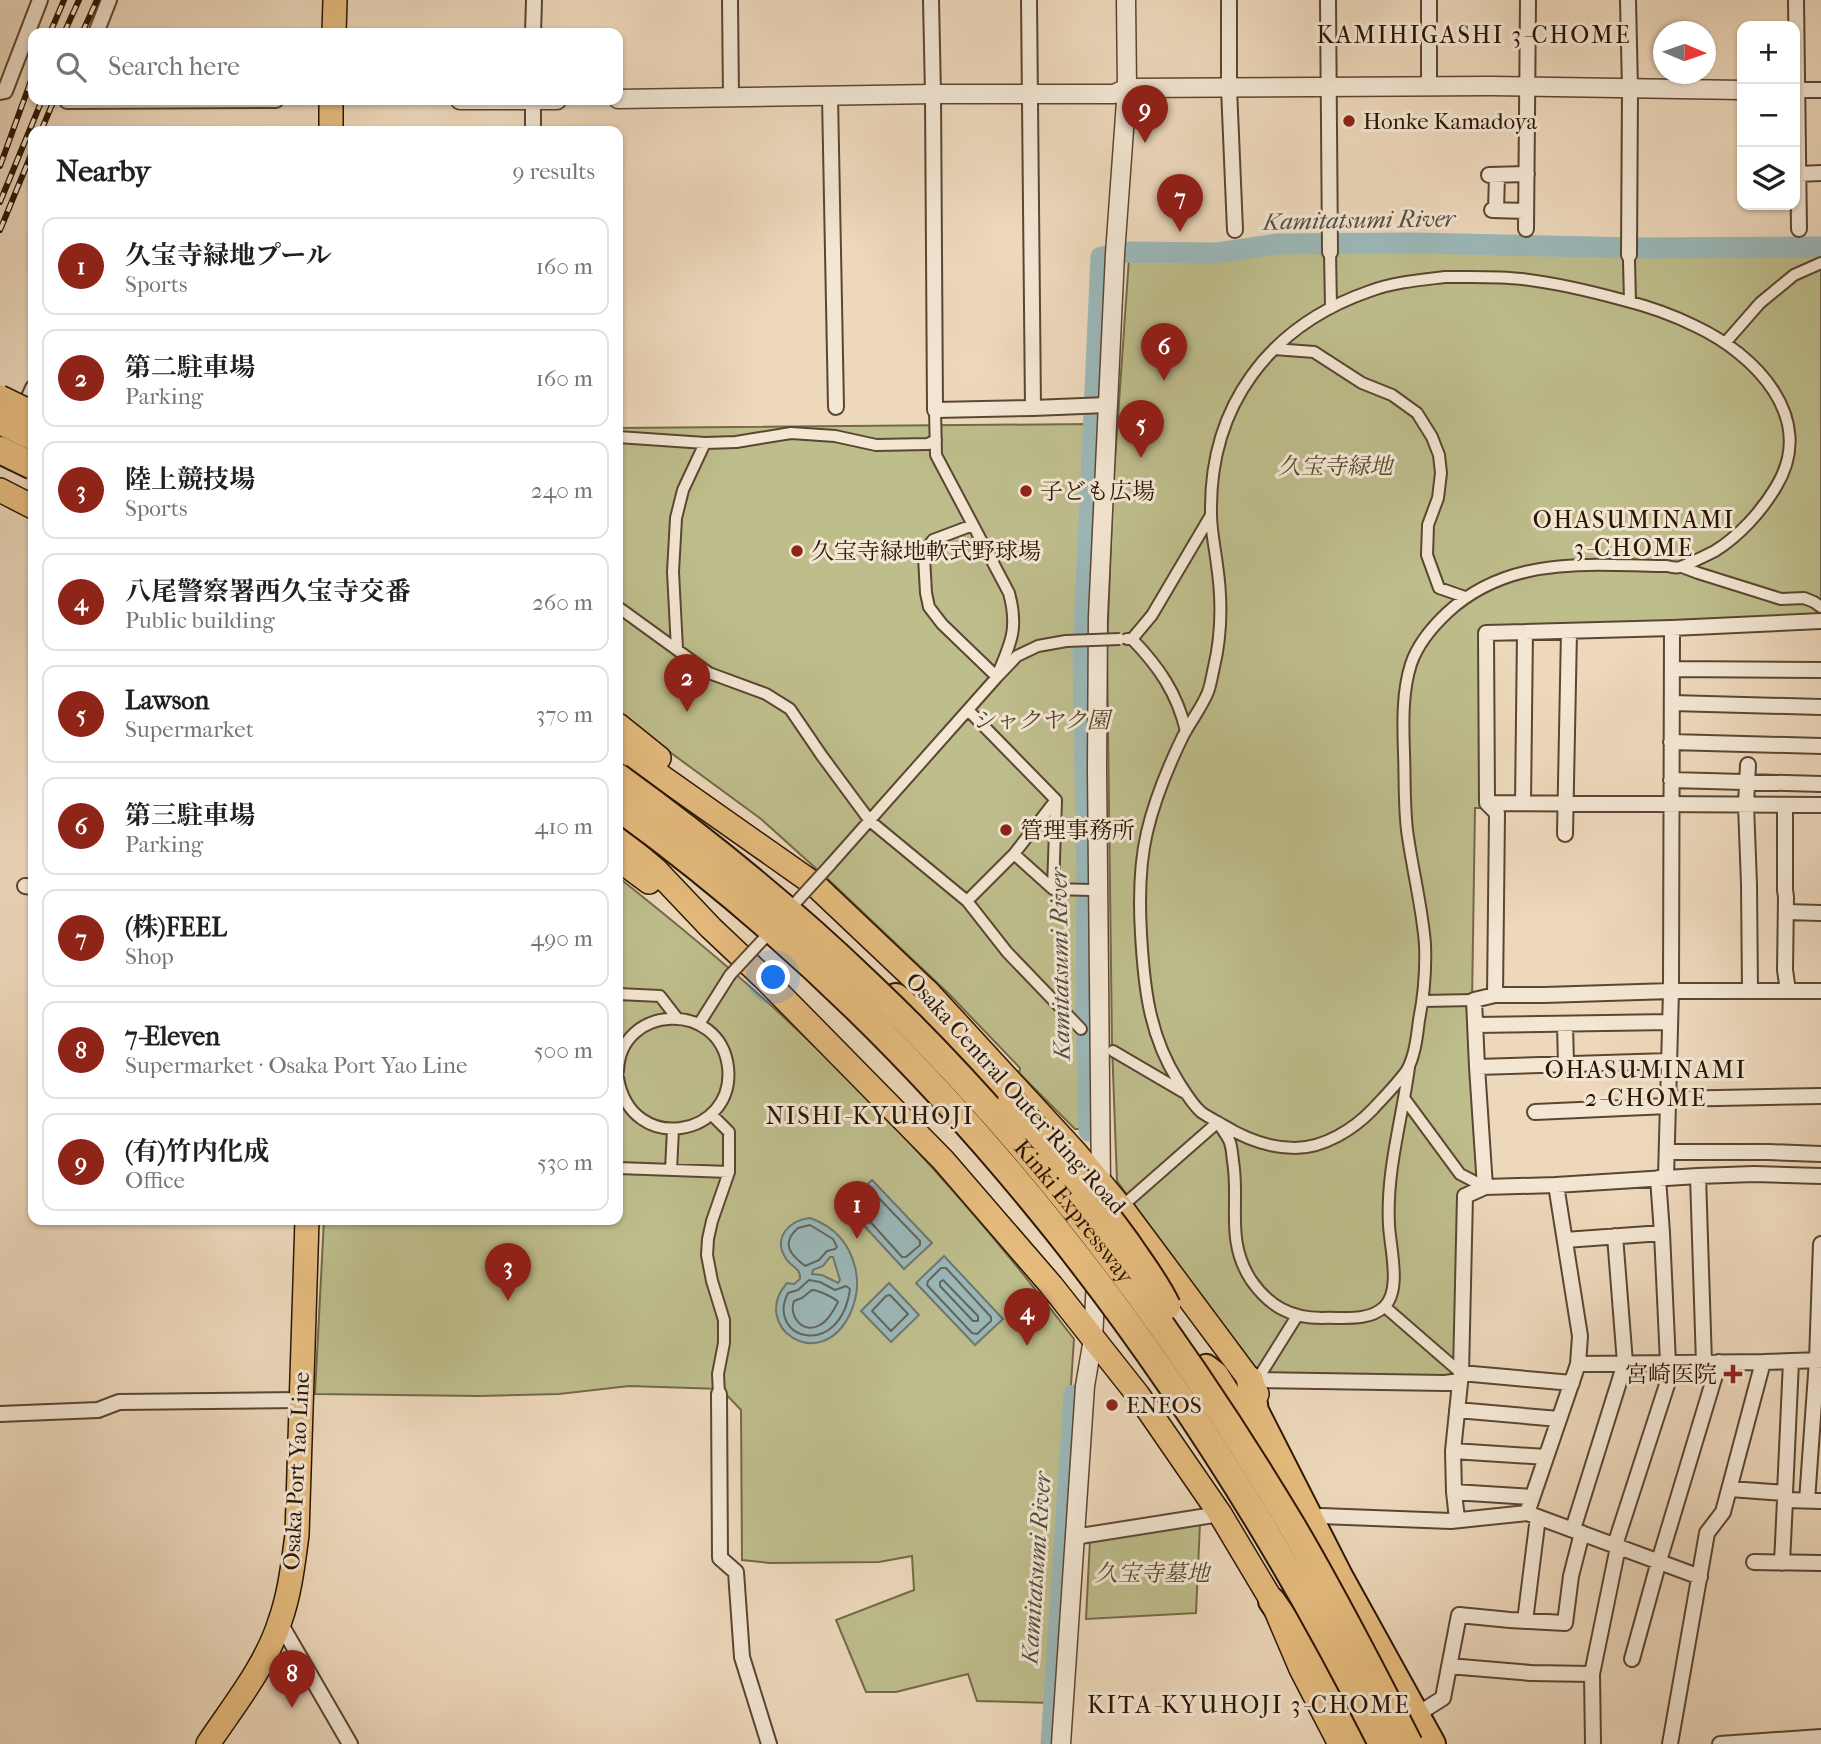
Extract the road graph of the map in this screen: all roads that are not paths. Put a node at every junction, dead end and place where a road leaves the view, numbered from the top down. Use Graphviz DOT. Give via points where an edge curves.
graph roads {
  1 [pos="40,0"];
  2 [pos="110,0"];
  3 [pos="335,0"];
  4 [pos="534,0"];
  5 [pos="730,0"];
  6 [pos="931,0"];
  7 [pos="1029,0"];
  8 [pos="1126,0"];
  9 [pos="1229,0"];
  10 [pos="1328,0"];
  11 [pos="1429,0"];
  12 [pos="1528,0"];
  13 [pos="1628,0"];
  14 [pos="1796,0"];
  15 [pos="29,28"];
  16 [pos="98,28"];
  17 [pos="334,28"];
  18 [pos="533,28"];
  19 [pos="28,31"];
  20 [pos="1796,84"];
  21 [pos="1429,87"];
  22 [pos="1528,87"];
  23 [pos="1127,88"];
  24 [pos="1229,88"];
  25 [pos="1329,88"];
  26 [pos="1630,89"];
  27 [pos="1737,90"];
  28 [pos="1800,90"];
  29 [pos="1821,90"];
  30 [pos="0,92"];
  31 [pos="933,94"];
  32 [pos="1029,94"];
  33 [pos="830,96"];
  34 [pos="731,98"];
  35 [pos="623,99"];
  36 [pos="331,105"];
  37 [pos="533,105"];
  38 [pos="331,126"];
  39 [pos="533,126"];
  40 [pos="1821,173"];
  41 [pos="1527,174"];
  42 [pos="1800,174"];
  43 [pos="1799,210"];
  44 [pos="1526,211"];
  45 [pos="1526,229"];
  46 [pos="1799,229"];
  47 [pos="1235,230"];
  48 [pos="1330,252"];
  49 [pos="1629,258"];
  50 [pos="1821,263"];
  51 [pos="1630,302"];
  52 [pos="1331,308"];
  53 [pos="1725,343"];
  54 [pos="1274,349"];
  55 [pos="0,382"];
  56 [pos="28,396"];
  57 [pos="0,397"];
  58 [pos="28,400"];
  59 [pos="1107,405"];
  60 [pos="836,407"];
  61 [pos="1033,408"];
  62 [pos="935,410"];
  63 [pos="28,411"];
  64 [pos="0,421"];
  65 [pos="28,435"];
  66 [pos="623,437"];
  67 [pos="936,440"];
  68 [pos="705,443"];
  69 [pos="0,450"];
  70 [pos="0,464"];
  71 [pos="28,464"];
  72 [pos="0,476"];
  73 [pos="0,490"];
  74 [pos="28,490"];
  75 [pos="0,498"];
  76 [pos="28,504"];
  77 [pos="28,512"];
  78 [pos="1211,515"];
  79 [pos="973,525"];
  80 [pos="1682,567"];
  81 [pos="1465,597"];
  82 [pos="1821,607"];
  83 [pos="623,611"];
  84 [pos="1821,621"];
  85 [pos="1672,628"];
  86 [pos="1569,631"];
  87 [pos="1525,632"];
  88 [pos="1126,639"];
  89 [pos="677,649"];
  90 [pos="1672,669"];
  91 [pos="1821,670"];
  92 [pos="997,677"];
  93 [pos="1672,703"];
  94 [pos="1821,707"];
  95 [pos="968,710"];
  96 [pos="623,729"];
  97 [pos="1186,731"];
  98 [pos="1671,742"];
  99 [pos="1821,746"];
  100 [pos="623,750"];
  101 [pos="1748,765"];
  102 [pos="1671,780"];
  103 [pos="623,781"];
  104 [pos="1747,782"];
  105 [pos="1821,784"];
  106 [pos="1056,800"];
  107 [pos="1487,803"];
  108 [pos="1523,803"];
  109 [pos="1567,804"];
  110 [pos="1671,805"];
  111 [pos="1746,805"];
  112 [pos="1785,805"];
  113 [pos="1821,805"];
  114 [pos="623,811"];
  115 [pos="870,821"];
  116 [pos="1565,834"];
  117 [pos="623,842"];
  118 [pos="1014,854"];
  119 [pos="623,863"];
  120 [pos="814,884"];
  121 [pos="1053,889"];
  122 [pos="1091,890"];
  123 [pos="967,901"];
  124 [pos="1786,912"];
  125 [pos="1821,913"];
  126 [pos="803,925"];
  127 [pos="711,928"];
  128 [pos="1671,991"];
  129 [pos="1750,991"];
  130 [pos="1787,991"];
  131 [pos="1821,991"];
  132 [pos="623,995"];
  133 [pos="1495,995"];
  134 [pos="1474,1000"];
  135 [pos="1423,1001"];
  136 [pos="677,1018"];
  137 [pos="1670,1022"];
  138 [pos="699,1024"];
  139 [pos="1565,1024"];
  140 [pos="1475,1025"];
  141 [pos="1081,1029"];
  142 [pos="623,1051"];
  143 [pos="1113,1051"];
  144 [pos="1669,1062"];
  145 [pos="1566,1064"];
  146 [pos="1409,1067"];
  147 [pos="1476,1067"];
  148 [pos="1186,1094"];
  149 [pos="623,1096"];
  150 [pos="1821,1096"];
  151 [pos="1405,1098"];
  152 [pos="1668,1102"];
  153 [pos="1535,1112"];
  154 [pos="711,1114"];
  155 [pos="1218,1122"];
  156 [pos="673,1129"];
  157 [pos="1667,1152"];
  158 [pos="1821,1154"];
  159 [pos="623,1168"];
  160 [pos="671,1170"];
  161 [pos="729,1172"];
  162 [pos="1698,1176"];
  163 [pos="1821,1176"];
  164 [pos="1662,1178"];
  165 [pos="1101,1184"];
  166 [pos="1556,1185"];
  167 [pos="1485,1187"];
  168 [pos="1128,1201"];
  169 [pos="307,1225"];
  170 [pos="1662,1233"];
  171 [pos="1615,1236"];
  172 [pos="1565,1240"];
  173 [pos="1821,1244"];
  174 [pos="1821,1262"];
  175 [pos="1820,1300"];
  176 [pos="1385,1307"];
  177 [pos="1297,1316"];
  178 [pos="1093,1339"];
  179 [pos="1819,1360"];
  180 [pos="1791,1361"];
  181 [pos="1763,1362"];
  182 [pos="1625,1363"];
  183 [pos="1671,1363"];
  184 [pos="1704,1363"];
  185 [pos="1719,1363"];
  186 [pos="1578,1364"];
  187 [pos="1461,1377"];
  188 [pos="1254,1380"];
  189 [pos="1572,1383"];
  190 [pos="719,1394"];
  191 [pos="300,1400"];
  192 [pos="1457,1410"];
  193 [pos="0,1414"];
  194 [pos="1817,1416"];
  195 [pos="1559,1419"];
  196 [pos="1453,1451"];
  197 [pos="1546,1457"];
  198 [pos="1730,1489"];
  199 [pos="1454,1492"];
  200 [pos="1532,1496"];
  201 [pos="1785,1497"];
  202 [pos="1814,1501"];
  203 [pos="1220,1514"];
  204 [pos="1532,1515"];
  205 [pos="1321,1516"];
  206 [pos="1457,1519"];
  207 [pos="1578,1531"];
  208 [pos="1074,1537"];
  209 [pos="1616,1546"];
  210 [pos="1659,1561"];
  211 [pos="1754,1562"];
  212 [pos="1782,1563"];
  213 [pos="1821,1563"];
  214 [pos="1339,1576"];
  215 [pos="1700,1577"];
  216 [pos="1272,1601"];
  217 [pos="1525,1621"];
  218 [pos="280,1623"];
  219 [pos="1632,1659"];
  220 [pos="1449,1666"];
  221 [pos="1592,1674"];
  222 [pos="1423,1710"];
  223 [pos="1821,1737"];
  224 [pos="1743,1743"];
  225 [pos="208,1744"];
  226 [pos="350,1744"];
  227 [pos="769,1744"];
  228 [pos="1061,1744"];
  229 [pos="1340,1744"];
  230 [pos="1357,1744"];
  231 [pos="1382,1744"];
  232 [pos="1409,1744"];
  233 [pos="1432,1744"];
  234 [pos="1441,1744"];
  235 [pos="1593,1744"];
  236 [pos="1670,1744"];
  237 [pos="1720,1744"];
  1 -- 15 [label="street"];
  2 -- 16 [label="street"];
  3 -- 17 [label="main road"];
  4 -- 18 [label="street"];
  5 -- 34 [label="street"];
  6 -- 31 [label="street"];
  7 -- 32 [label="street"];
  8 -- 23 [label="street"];
  9 -- 24 [label="street"];
  10 -- 25 [label="street"];
  11 -- 21 [label="street"];
  12 -- 22 [label="street"];
  13 -- 26 [label="street"];
  14 -- 20 [label="street"];
  19 -- 30 [label="street" via="5,91"];
  21 -- 22 [label="street"];
  21 -- 25 [label="street"];
  22 -- 26 [label="street"];
  22 -- 41 [label="street"];
  23 -- 24 [label="street"];
  23 -- 32 [label="street" via="1114,94"];
  23 -- 59 [label="street"];
  24 -- 25 [label="street"];
  24 -- 47 [label="street"];
  25 -- 48 [label="street"];
  26 -- 27 [label="street"];
  26 -- 49 [label="street"];
  28 -- 29 [label="street"];
  31 -- 32 [label="street"];
  31 -- 33 [label="street"];
  31 -- 62 [label="street"];
  32 -- 61 [label="street"];
  33 -- 34 [label="street"];
  33 -- 60 [label="street"];
  34 -- 35 [label="street"];
  36 -- 38 [label="main road"];
  37 -- 39 [label="street"];
  40 -- 42 [label="street"];
  41 -- 44 [label="street"];
  41 -- 44 [label="street" via="1493,175 1494,210"];
  43 -- 46 [label="street"];
  44 -- 45 [label="street"];
  48 -- 52 [label="street"];
  49 -- 51 [label="street"];
  50 -- 53 [label="street" via="1785,282"];
  51 -- 52 [label="street" via="1524,279 1446,277 1371,290"];
  51 -- 53 [label="street" via="1695,326"];
  52 -- 54 [label="street" via="1293,331"];
  53 -- 80 [label="street" via="1770,385 1789,426 1790,449 1784,473 1759,513 1714,551"];
  54 -- 78 [label="street" via="1253,372 1223,431 1213,471"];
  54 -- 81 [label="street" via="1314,352 1417,413 1432,437 1441,473 1428,525 1427,555 1439,588"];
  55 -- 56 [label="main road"];
  57 -- 63 [label="main road, bridge"];
  58 -- 70 [label="street"];
  59 -- 61 [label="street"];
  59 -- 165 [label="street" via="1097,631"];
  61 -- 62 [label="street"];
  62 -- 67 [label="street"];
  64 -- 65 [label="highway, bridge"];
  66 -- 68 [label="street"];
  67 -- 68 [label="street" via="876,444 791,433"];
  67 -- 79 [label="street" via="936,455"];
  68 -- 89 [label="street" via="683,490 677,518 673,572"];
  69 -- 71 [label="highway, bridge"];
  72 -- 74 [label="main road"];
  73 -- 76 [label="main road"];
  75 -- 77 [label="street"];
  78 -- 88 [label="street" via="1152,615"];
  78 -- 97 [label="street" via="1221,601 1220,637 1208,693"];
  79 -- 92 [label="street" via="1013,607 1014,629"];
  79 -- 92 [label="street" via="933,540 924,557 926,593 929,607 942,624"];
  80 -- 81 [label="street" via="1558,565 1488,584"];
  80 -- 82 [label="street" via="1781,599 1804,598"];
  81 -- 135 [label="street" via="1428,632 1412,660 1406,690 1406,823 1425,943"];
  83 -- 89 [label="street"];
  84 -- 85 [label="street"];
  85 -- 86 [label="street"];
  85 -- 90 [label="street"];
  86 -- 87 [label="street"];
  86 -- 109 [label="street"];
  87 -- 107 [label="street" via="1486,633"];
  87 -- 108 [label="street"];
  88 -- 92 [label="street, bridge" via="1038,646 1017,656"];
  88 -- 97 [label="street" via="1152,660 1174,694"];
  89 -- 115 [label="street" via="709,673 766,694 790,709"];
  90 -- 91 [label="street"];
  90 -- 93 [label="street"];
  92 -- 95 [label="street"];
  93 -- 94 [label="street"];
  93 -- 98 [label="street"];
  95 -- 106 [label="street"];
  95 -- 115 [label="street"];
  96 -- 120 [label="main road"];
  97 -- 148 [label="street" via="1158,793 1145,837 1139,910 1144,983 1153,1027"];
  98 -- 99 [label="street"];
  98 -- 102 [label="street"];
  100 -- 120 [label="main road, Osaka Central Outer Ring Road"];
  101 -- 104 [label="street"];
  102 -- 104 [label="street"];
  102 -- 110 [label="street"];
  103 -- 126 [label="highway, Kinki Expressway, bridge"];
  104 -- 105 [label="street"];
  104 -- 111 [label="street"];
  106 -- 118 [label="street"];
  106 -- 121 [label="street"];
  107 -- 108 [label="street"];
  107 -- 133 [label="street" via="1497,813"];
  108 -- 109 [label="street"];
  109 -- 110 [label="street"];
  109 -- 116 [label="street"];
  110 -- 111 [label="street"];
  110 -- 128 [label="street"];
  111 -- 112 [label="street"];
  111 -- 129 [label="street"];
  112 -- 113 [label="street"];
  112 -- 124 [label="street"];
  114 -- 231 [label="highway, Kinki Expressway, bridge" via="797,953 905,1058 1077,1254 1131,1326 1272,1541"];
  115 -- 123 [label="street"];
  115 -- 138 [label="street, bridge" via="730,975"];
  117 -- 127 [label="main road"];
  118 -- 121 [label="street"];
  118 -- 123 [label="street"];
  119 -- 127 [label="main road"];
  120 -- 165 [label="main road, Osaka Central Outer Ring Road" via="928,992"];
  121 -- 122 [label="street"];
  123 -- 141 [label="street" via="1007,952"];
  124 -- 125 [label="street"];
  124 -- 130 [label="street"];
  126 -- 214 [label="highway, bridge" via="962,1053 1071,1171 1158,1287 1167,1307 1175,1390 1206,1368 1215,1375"];
  126 -- 232 [label="highway, Kinki Expressway, bridge" via="868,983 984,1104 1146,1304 1293,1528"];
  127 -- 178 [label="main road" via="943,1160"];
  128 -- 129 [label="street"];
  128 -- 133 [label="street"];
  128 -- 137 [label="street"];
  129 -- 130 [label="street"];
  130 -- 131 [label="street"];
  132 -- 136 [label="street" via="660,996"];
  133 -- 134 [label="street"];
  134 -- 135 [label="street"];
  134 -- 140 [label="street"];
  135 -- 146 [label="street"];
  136 -- 138 [label="street"];
  136 -- 142 [label="street" via="657,1020 638,1030"];
  137 -- 139 [label="street"];
  137 -- 144 [label="street"];
  138 -- 154 [label="street" via="719,1042 728,1066 725,1093"];
  139 -- 140 [label="street"];
  139 -- 145 [label="street"];
  140 -- 147 [label="street"];
  143 -- 148 [label="street"];
  144 -- 145 [label="street"];
  144 -- 152 [label="street"];
  145 -- 147 [label="street"];
  146 -- 151 [label="street"];
  146 -- 155 [label="street" via="1356,1125 1304,1149 1241,1136"];
  147 -- 167 [label="street"];
  148 -- 155 [label="street" via="1200,1111"];
  149 -- 156 [label="street" via="631,1110 650,1124"];
  150 -- 152 [label="street"];
  151 -- 167 [label="street" via="1460,1174"];
  151 -- 176 [label="street" via="1389,1189 1394,1279"];
  152 -- 153 [label="street"];
  152 -- 157 [label="street"];
  154 -- 156 [label="street" via="693,1125"];
  154 -- 161 [label="street" via="729,1132"];
  155 -- 168 [label="street"];
  155 -- 177 [label="street" via="1230,1142 1236,1180 1234,1228 1239,1256 1266,1298"];
  156 -- 160 [label="street"];
  157 -- 158 [label="street"];
  157 -- 164 [label="street"];
  159 -- 160 [label="street"];
  160 -- 161 [label="street"];
  161 -- 190 [label="street" via="708,1239 708,1263 724,1320"];
  162 -- 163 [label="street"];
  162 -- 164 [label="street"];
  162 -- 184 [label="street"];
  164 -- 166 [label="street"];
  164 -- 170 [label="street"];
  165 -- 178 [label="street"];
  165 -- 188 [label="main road, Osaka Central Outer Ring Road"];
  166 -- 167 [label="street"];
  166 -- 172 [label="street"];
  167 -- 187 [label="street" via="1465,1196"];
  169 -- 191 [label="main road, Osaka Port Yao Line"];
  170 -- 171 [label="street"];
  170 -- 183 [label="street"];
  171 -- 172 [label="street"];
  171 -- 182 [label="street"];
  172 -- 186 [label="street" via="1580,1336"];
  173 -- 174 [label="street"];
  174 -- 175 [label="street"];
  175 -- 179 [label="street"];
  176 -- 177 [label="street" via="1360,1317"];
  176 -- 187 [label="street"];
  177 -- 188 [label="street"];
  178 -- 203 [label="main road" via="1138,1395"];
  178 -- 208 [label="street"];
  179 -- 180 [label="street"];
  179 -- 194 [label="street"];
  180 -- 181 [label="street"];
  180 -- 201 [label="street"];
  181 -- 185 [label="street"];
  181 -- 198 [label="street"];
  182 -- 183 [label="street"];
  182 -- 186 [label="street"];
  182 -- 207 [label="street"];
  183 -- 184 [label="street"];
  183 -- 209 [label="street"];
  184 -- 185 [label="street"];
  185 -- 210 [label="street"];
  186 -- 189 [label="street"];
  187 -- 188 [label="street" via="1445,1383"];
  187 -- 189 [label="street"];
  187 -- 192 [label="street"];
  188 -- 205 [label="main road, Osaka Central Outer Ring Road"];
  188 -- 214 [label="highway" via="1255,1411"];
  189 -- 195 [label="street"];
  190 -- 227 [label="street" via="720,1558 736,1572 742,1657"];
  191 -- 193 [label="street" via="119,1402 98,1410"];
  191 -- 218 [label="main road, Osaka Port Yao Line" via="297,1535"];
  192 -- 195 [label="street"];
  192 -- 196 [label="street"];
  194 -- 202 [label="street"];
  195 -- 197 [label="street"];
  196 -- 197 [label="street"];
  196 -- 199 [label="street"];
  197 -- 200 [label="street"];
  198 -- 201 [label="street"];
  198 -- 215 [label="street" via="1723,1512 1707,1532"];
  199 -- 200 [label="street"];
  199 -- 206 [label="street"];
  200 -- 204 [label="street"];
  201 -- 202 [label="street"];
  201 -- 212 [label="street"];
  203 -- 208 [label="street"];
  203 -- 216 [label="main road"];
  204 -- 206 [label="street"];
  204 -- 207 [label="street"];
  204 -- 217 [label="street"];
  205 -- 206 [label="street"];
  205 -- 222 [label="main road, Osaka Central Outer Ring Road"];
  207 -- 209 [label="street"];
  207 -- 217 [label="street" via="1565,1623"];
  208 -- 228 [label="street"];
  209 -- 210 [label="street"];
  209 -- 221 [label="street"];
  210 -- 215 [label="street"];
  210 -- 219 [label="street"];
  211 -- 212 [label="street"];
  212 -- 213 [label="street"];
  214 -- 233 [label="highway"];
  215 -- 236 [label="street"];
  216 -- 229 [label="main road"];
  216 -- 230 [label="highway" via="1314,1662"];
  217 -- 220 [label="street" via="1459,1615"];
  218 -- 225 [label="main road, Osaka Port Yao Line" via="263,1660"];
  218 -- 226 [label="street"];
  220 -- 221 [label="street"];
  220 -- 222 [label="street" via="1443,1698"];
  221 -- 235 [label="street"];
  222 -- 234 [label="main road, Osaka Central Outer Ring Road"];
  223 -- 224 [label="street"];
  224 -- 237 [label="street"];
}
